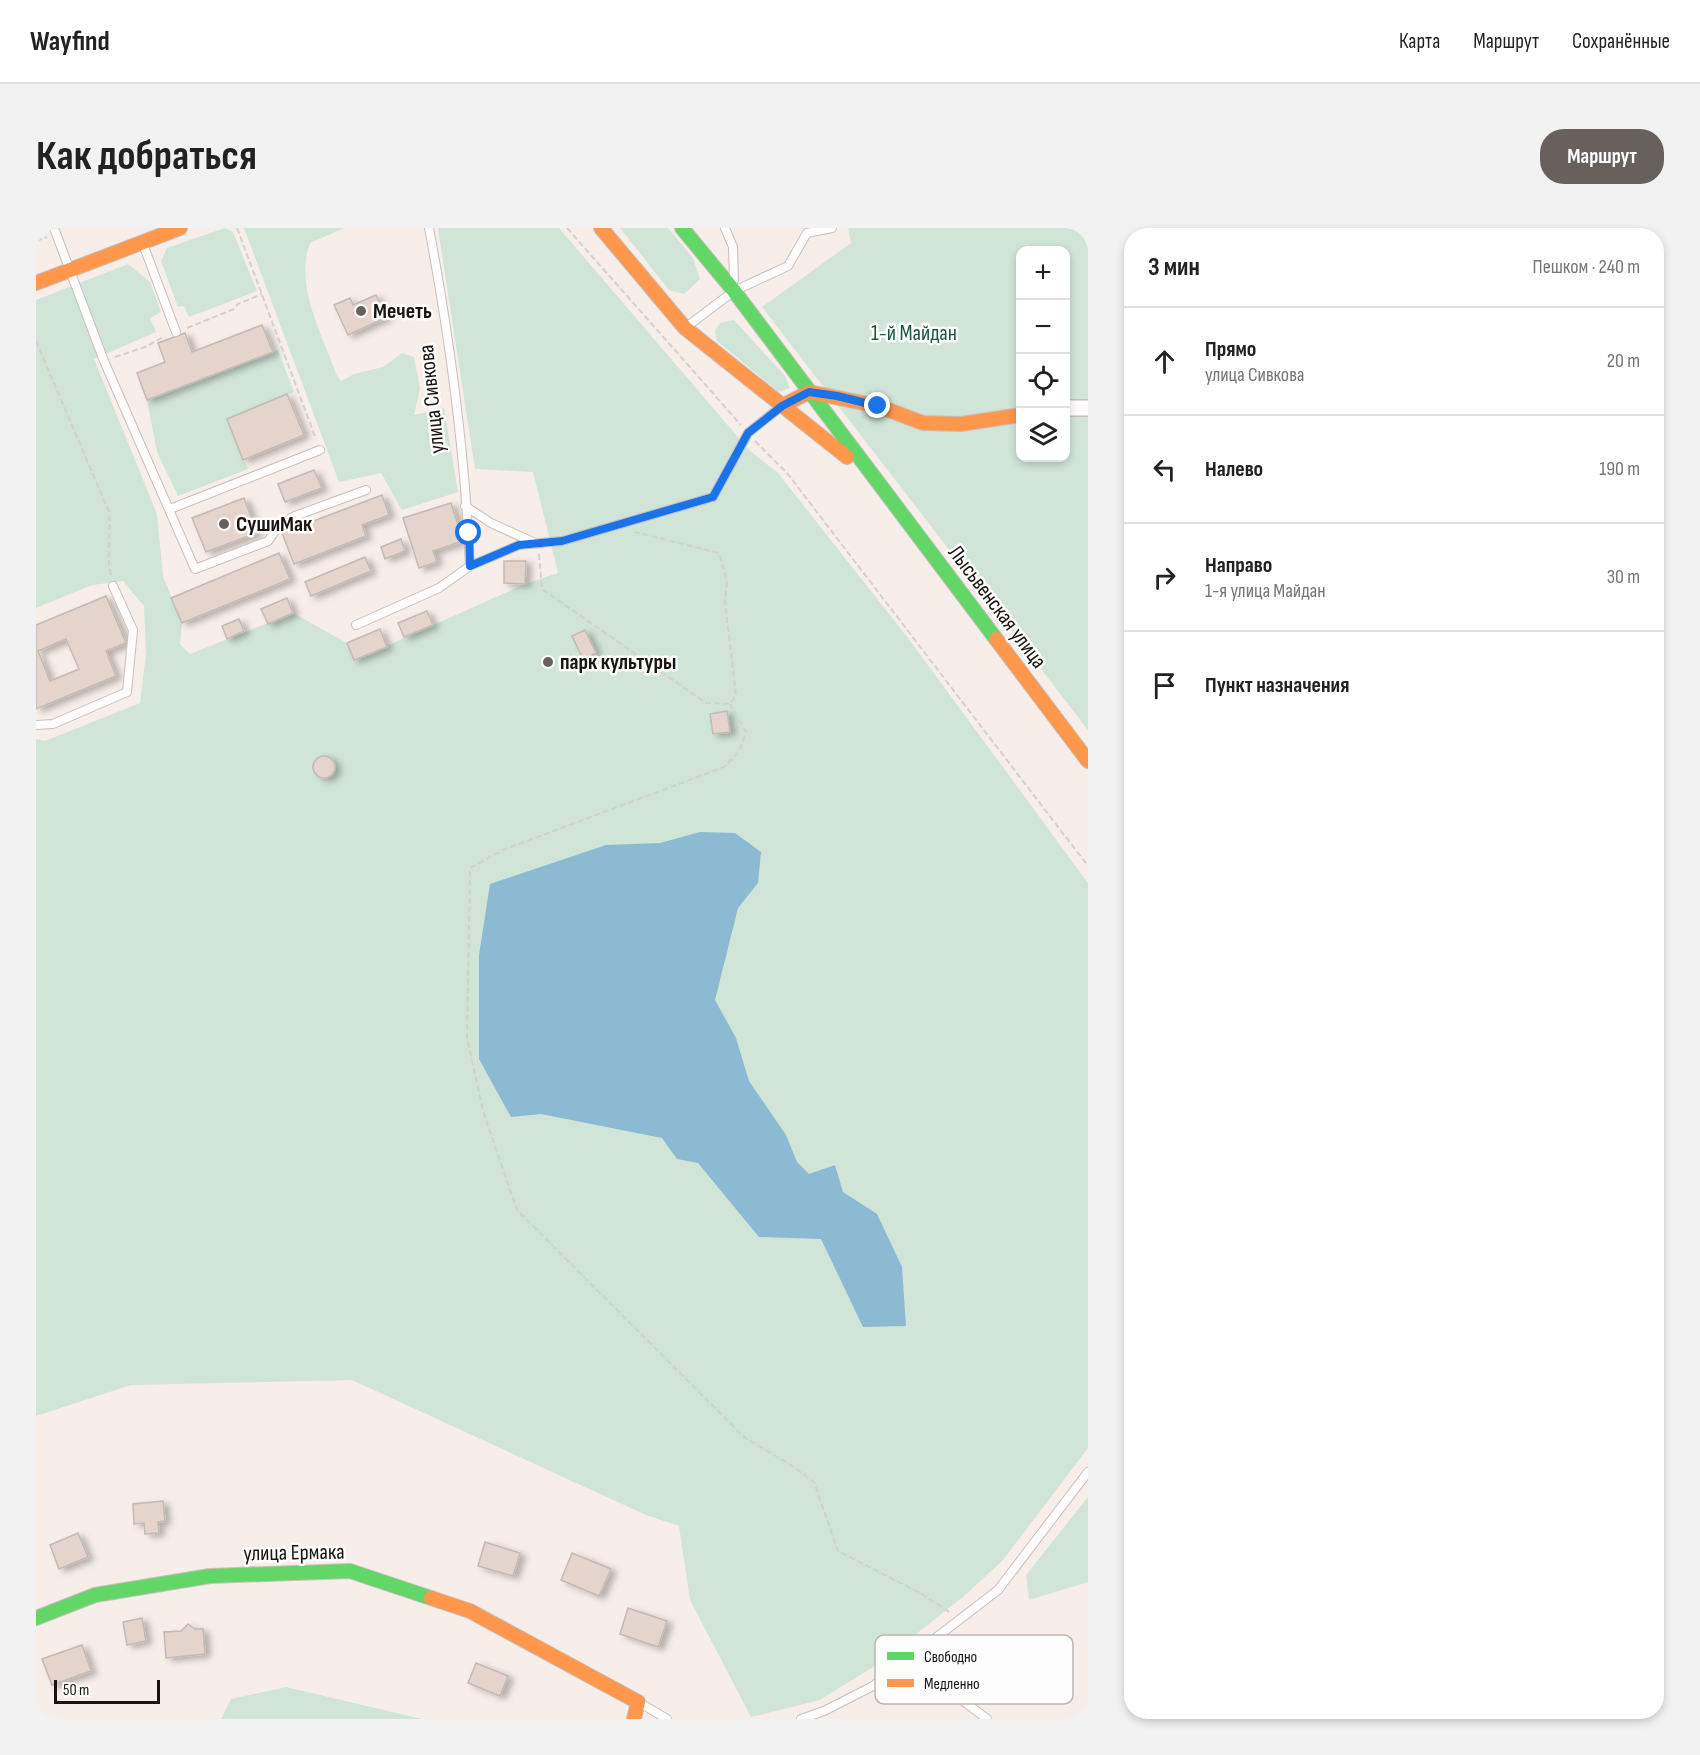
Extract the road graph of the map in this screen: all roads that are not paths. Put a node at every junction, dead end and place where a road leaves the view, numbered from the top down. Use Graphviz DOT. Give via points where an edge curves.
graph roads {
  1 [pos="54,228"];
  2 [pos="180,228"];
  3 [pos="429,228"];
  4 [pos="601,228"];
  5 [pos="682,228"];
  6 [pos="725,228"];
  7 [pos="832,228"];
  8 [pos="142,243"];
  9 [pos="70,270"];
  10 [pos="36,283"];
  11 [pos="734,291"];
  12 [pos="685,328"];
  13 [pos="177,332"];
  14 [pos="809,392"];
  15 [pos="782,406"];
  16 [pos="1070,408"];
  17 [pos="1088,408"];
  18 [pos="1016,415"];
  19 [pos="320,450"];
  20 [pos="872,478"];
  21 [pos="366,490"];
  22 [pos="465,506"];
  23 [pos="170,509"];
  24 [pos="539,545"];
  25 [pos="470,566"];
  26 [pos="113,586"];
  27 [pos="356,625"];
  28 [pos="36,725"];
  29 [pos="1088,761"];
  30 [pos="1088,1472"];
  31 [pos="36,1618"];
  32 [pos="939,1635"];
  33 [pos="875,1684"];
  34 [pos="638,1702"];
  35 [pos="967,1704"];
  36 [pos="634,1719"];
  37 [pos="667,1719"];
  38 [pos="801,1719"];
  39 [pos="987,1719"];
  1 -- 9 [label="lane"];
  2 -- 8 [label="street"];
  3 -- 22 [label="lane, улица Сивкова" via="441,293"];
  4 -- 12 [label="street, Лысьвенская улица"];
  5 -- 11 [label="street, Лысьвенская улица"];
  6 -- 11 [label="lane" via="733,248"];
  7 -- 11 [label="lane" via="807,232 788,266"];
  8 -- 9 [label="street"];
  8 -- 13 [label="lane"];
  9 -- 10 [label="street"];
  9 -- 23 [label="lane" via="104,361"];
  11 -- 12 [label="lane"];
  11 -- 14 [label="street, Лысьвенская улица"];
  12 -- 15 [label="street, Лысьвенская улица"];
  14 -- 15 [label="street"];
  14 -- 18 [label="street" via="837,396 923,423 962,425"];
  14 -- 20 [label="street, Лысьвенская улица"];
  15 -- 20 [label="street, Лысьвенская улица"];
  15 -- 24 [label="lane" via="748,433 713,497"];
  16 -- 17 [label="street"];
  19 -- 23 [label="lane"];
  20 -- 29 [label="street, Лысьвенская улица"];
  21 -- 23 [label="lane" via="295,516 280,524 268,541 195,569"];
  22 -- 24 [label="lane"];
  22 -- 25 [label="lane, улица Сивкова"];
  24 -- 25 [label="lane" via="519,545"];
  25 -- 27 [label="lane" via="439,588"];
  26 -- 28 [label="lane" via="133,630 127,692 53,724"];
  30 -- 32 [label="lane" via="998,1590"];
  31 -- 34 [label="street, улица Ермака" via="94,1595 210,1576 350,1571 470,1611"];
  33 -- 38 [label="lane" via="824,1712"];
  34 -- 36 [label="street"];
  34 -- 37 [label="lane"];
  35 -- 39 [label="lane"];
}
